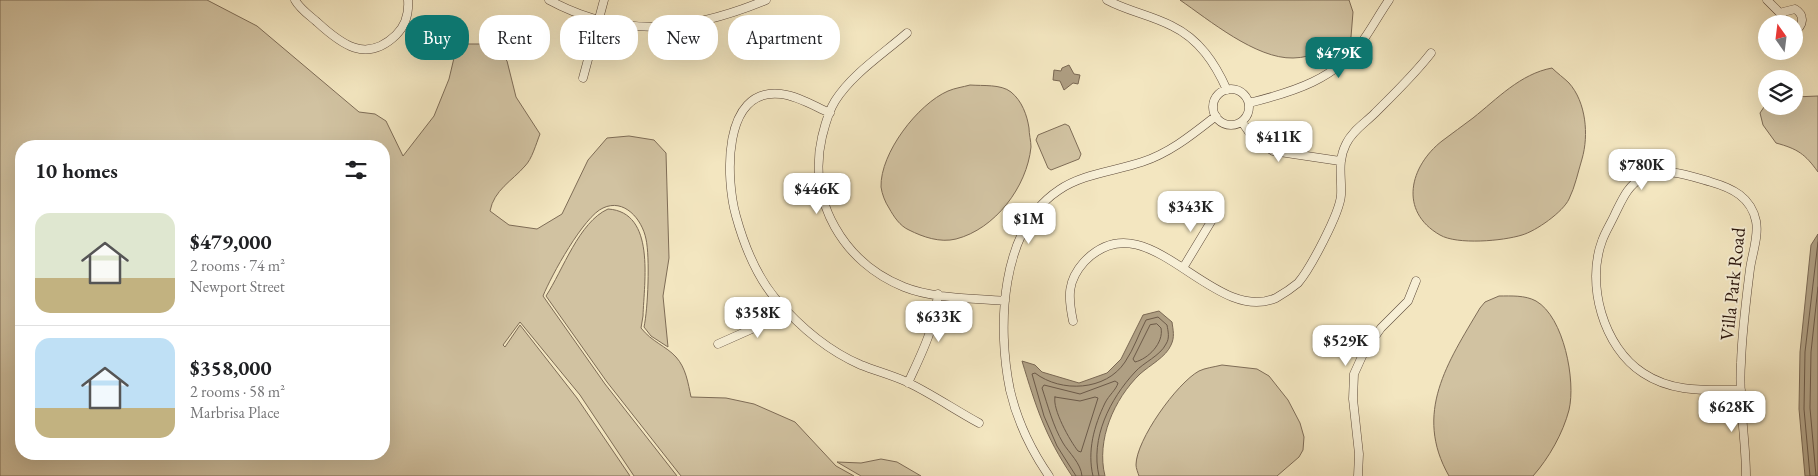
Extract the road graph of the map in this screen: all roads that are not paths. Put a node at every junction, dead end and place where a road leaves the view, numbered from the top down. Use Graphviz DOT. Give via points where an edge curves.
graph roads {
  1 [pos="295,0"];
  2 [pos="408,0"];
  3 [pos="549,0"];
  4 [pos="604,0"];
  5 [pos="766,0"];
  6 [pos="1107,0"];
  7 [pos="1389,0"];
  8 [pos="1767,0"];
  9 [pos="1781,14"];
  10 [pos="586,15"];
  11 [pos="600,15"];
  12 [pos="1801,15"];
  13 [pos="638,26"];
  14 [pos="906,33"];
  15 [pos="1431,53"];
  16 [pos="588,60"];
  17 [pos="583,78"];
  18 [pos="1227,90"];
  19 [pos="1249,103"];
  20 [pos="830,114"];
  21 [pos="1216,116"];
  22 [pos="1242,122"];
  23 [pos="1340,160"];
  24 [pos="1218,210"];
  25 [pos="1183,268"];
  26 [pos="1416,281"];
  27 [pos="938,294"];
  28 [pos="1006,301"];
  29 [pos="785,309"];
  30 [pos="1072,321"];
  31 [pos="718,344"];
  32 [pos="908,382"];
  33 [pos="1741,390"];
  34 [pos="979,424"];
  35 [pos="1048,476"];
  36 [pos="1358,476"];
  37 [pos="1746,476"];
  1 -- 2 [label="street" via="338,41 359,50 381,46 399,32 407,14"];
  3 -- 10 [label="street"];
  4 -- 11 [label="street"];
  5 -- 13 [label="street" via="708,20 663,28"];
  6 -- 18 [label="street" via="1172,26 1192,38 1217,69"];
  7 -- 19 [label="street" via="1363,40 1323,78 1302,88"];
  8 -- 9 [label="street"];
  9 -- 12 [label="street" via="1791,9"];
  14 -- 20 [label="street" via="854,78 835,101"];
  15 -- 23 [label="street" via="1414,75 1356,129"];
  16 -- 17 [label="street"];
  18 -- 19 [label="street" via="1242,92"];
  18 -- 21 [label="street" via="1221,92 1214,102"];
  19 -- 22 [label="street" via="1249,112"];
  20 -- 27 [label="street" via="820,147 818,170 822,196 840,237 870,269 888,280 906,288"];
  20 -- 29 [label="street" via="796,98 779,94 766,96 744,108 733,135 730,180 736,215 751,260"];
  21 -- 22 [label="street" via="1225,124"];
  21 -- 28 [label="street" via="1170,150 1144,162 1084,178 1049,197 1030,217 1020,238"];
  22 -- 23 [label="street" via="1254,138 1273,151"];
  23 -- 25 [label="street" via="1339,208 1298,282 1288,290 1275,298 1251,301 1231,296"];
  24 -- 25 [label="street"];
  25 -- 30 [label="street" via="1134,244 1122,243 1094,253 1075,273 1069,286"];
  26 -- 36 [label="street" via="1408,301 1381,328 1364,352 1354,374"];
  27 -- 28 [label="street"];
  27 -- 32 [label="street" via="930,336"];
  28 -- 35 [label="street" via="1003,332 1010,391 1027,440"];
  29 -- 31 [label="street" via="763,324"];
  29 -- 32 [label="street" via="815,339 835,351"];
  32 -- 34 [label="street"];
  33 -- 33 [label="street, Villa Park Road" via="1685,390 1661,383 1642,373 1614,340 1598,298 1598,257 1602,241 1625,194 1641,178 1671,171 1730,187 1745,198 1752,209 1757,232 1744,314"];
  33 -- 37 [label="street, Villa Park Road"];
}
